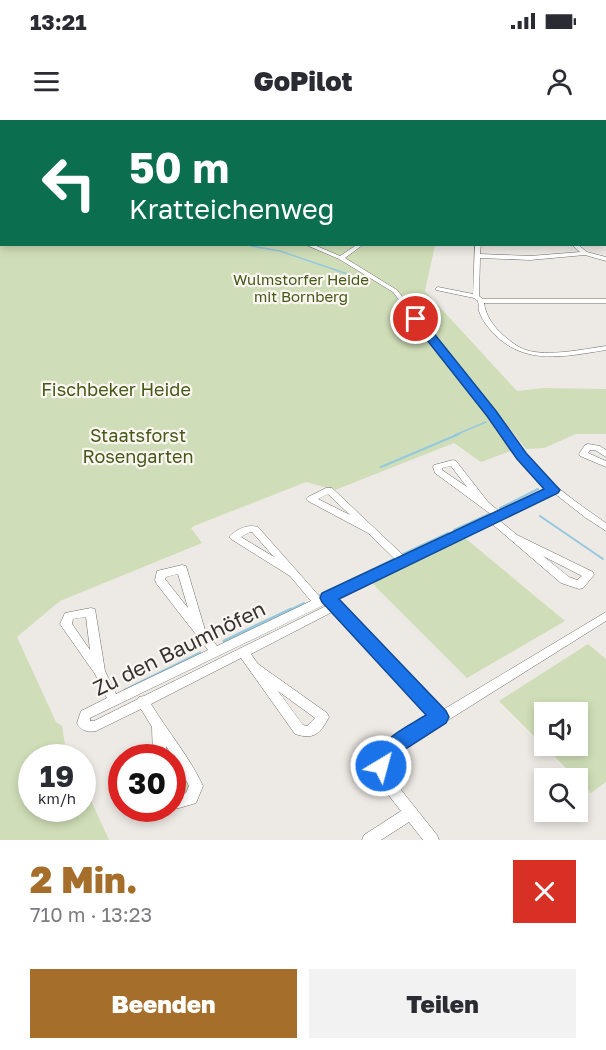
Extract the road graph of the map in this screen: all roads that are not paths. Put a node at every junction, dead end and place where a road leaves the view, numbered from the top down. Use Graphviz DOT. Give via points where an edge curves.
graph roads {
  1 [pos="311,246"];
  2 [pos="359,246"];
  3 [pos="478,246"];
  4 [pos="576,246"];
  5 [pos="585,253"];
  6 [pos="477,256"];
  7 [pos="341,258"];
  8 [pos="606,259"];
  9 [pos="438,289"];
  10 [pos="479,299"];
  11 [pos="604,303"];
  12 [pos="606,348"];
  13 [pos="606,454"];
  14 [pos="606,465"];
  15 [pos="553,490"];
  16 [pos="485,504"];
  17 [pos="495,516"];
  18 [pos="606,528"];
  19 [pos="372,531"];
  20 [pos="514,537"];
  21 [pos="403,561"];
  22 [pos="291,573"];
  23 [pos="327,602"];
  24 [pos="606,616"];
  25 [pos="200,631"];
  26 [pos="215,651"];
  27 [pos="243,652"];
  28 [pos="255,668"];
  29 [pos="99,671"];
  30 [pos="143,701"];
  31 [pos="114,702"];
  32 [pos="440,717"];
  33 [pos="158,728"];
  34 [pos="159,744"];
  35 [pos="172,744"];
  36 [pos="186,766"];
  37 [pos="186,799"];
  38 [pos="410,813"];
  39 [pos="369,840"];
  40 [pos="432,840"];
  1 -- 7 [label="street"];
  2 -- 7 [label="street"];
  3 -- 6 [label="street"];
  4 -- 5 [label="street"];
  5 -- 6 [label="street" via="530,258"];
  5 -- 8 [label="street"];
  6 -- 10 [label="street"];
  7 -- 15 [label="street" via="394,291 530,467"];
  9 -- 10 [label="street"];
  10 -- 11 [label="street"];
  10 -- 12 [label="street" via="492,329 528,353"];
  13 -- 14 [label="street" via="588,447 583,454"];
  15 -- 17 [label="street, Zu den Baumhöfen"];
  15 -- 18 [label="street"];
  16 -- 16 [label="street" via="453,463 437,467 438,471"];
  16 -- 17 [label="street"];
  17 -- 20 [label="street"];
  17 -- 21 [label="street, Zu den Baumhöfen"];
  19 -- 19 [label="street" via="329,490 311,499 332,510"];
  19 -- 21 [label="street"];
  20 -- 20 [label="street" via="525,542 588,574 579,585 565,580"];
  21 -- 23 [label="street, Zu den Baumhöfen"];
  22 -- 22 [label="street" via="255,529 234,537"];
  22 -- 23 [label="street"];
  23 -- 26 [label="street, Zu den Baumhöfen"];
  23 -- 27 [label="street, Zu den Baumhöfen"];
  23 -- 32 [label="street"];
  24 -- 32 [label="street"];
  25 -- 25 [label="street" via="182,569 161,574 160,580"];
  25 -- 26 [label="street"];
  26 -- 31 [label="street, Zu den Baumhöfen"];
  27 -- 28 [label="street"];
  27 -- 30 [label="street, Zu den Baumhöfen"];
  28 -- 28 [label="street" via="299,730 310,732 323,717"];
  29 -- 29 [label="street" via="91,612 69,616 66,624"];
  29 -- 31 [label="street"];
  30 -- 31 [label="street, Zu den Baumhöfen" via="96,726 82,723 85,715"];
  30 -- 33 [label="street"];
  32 -- 38 [label="street" via="389,749 382,761 384,779"];
  33 -- 34 [label="street"];
  33 -- 35 [label="street"];
  36 -- 37 [label="street" via="196,786 191,798"];
  38 -- 39 [label="street"];
  38 -- 40 [label="street"];
}
